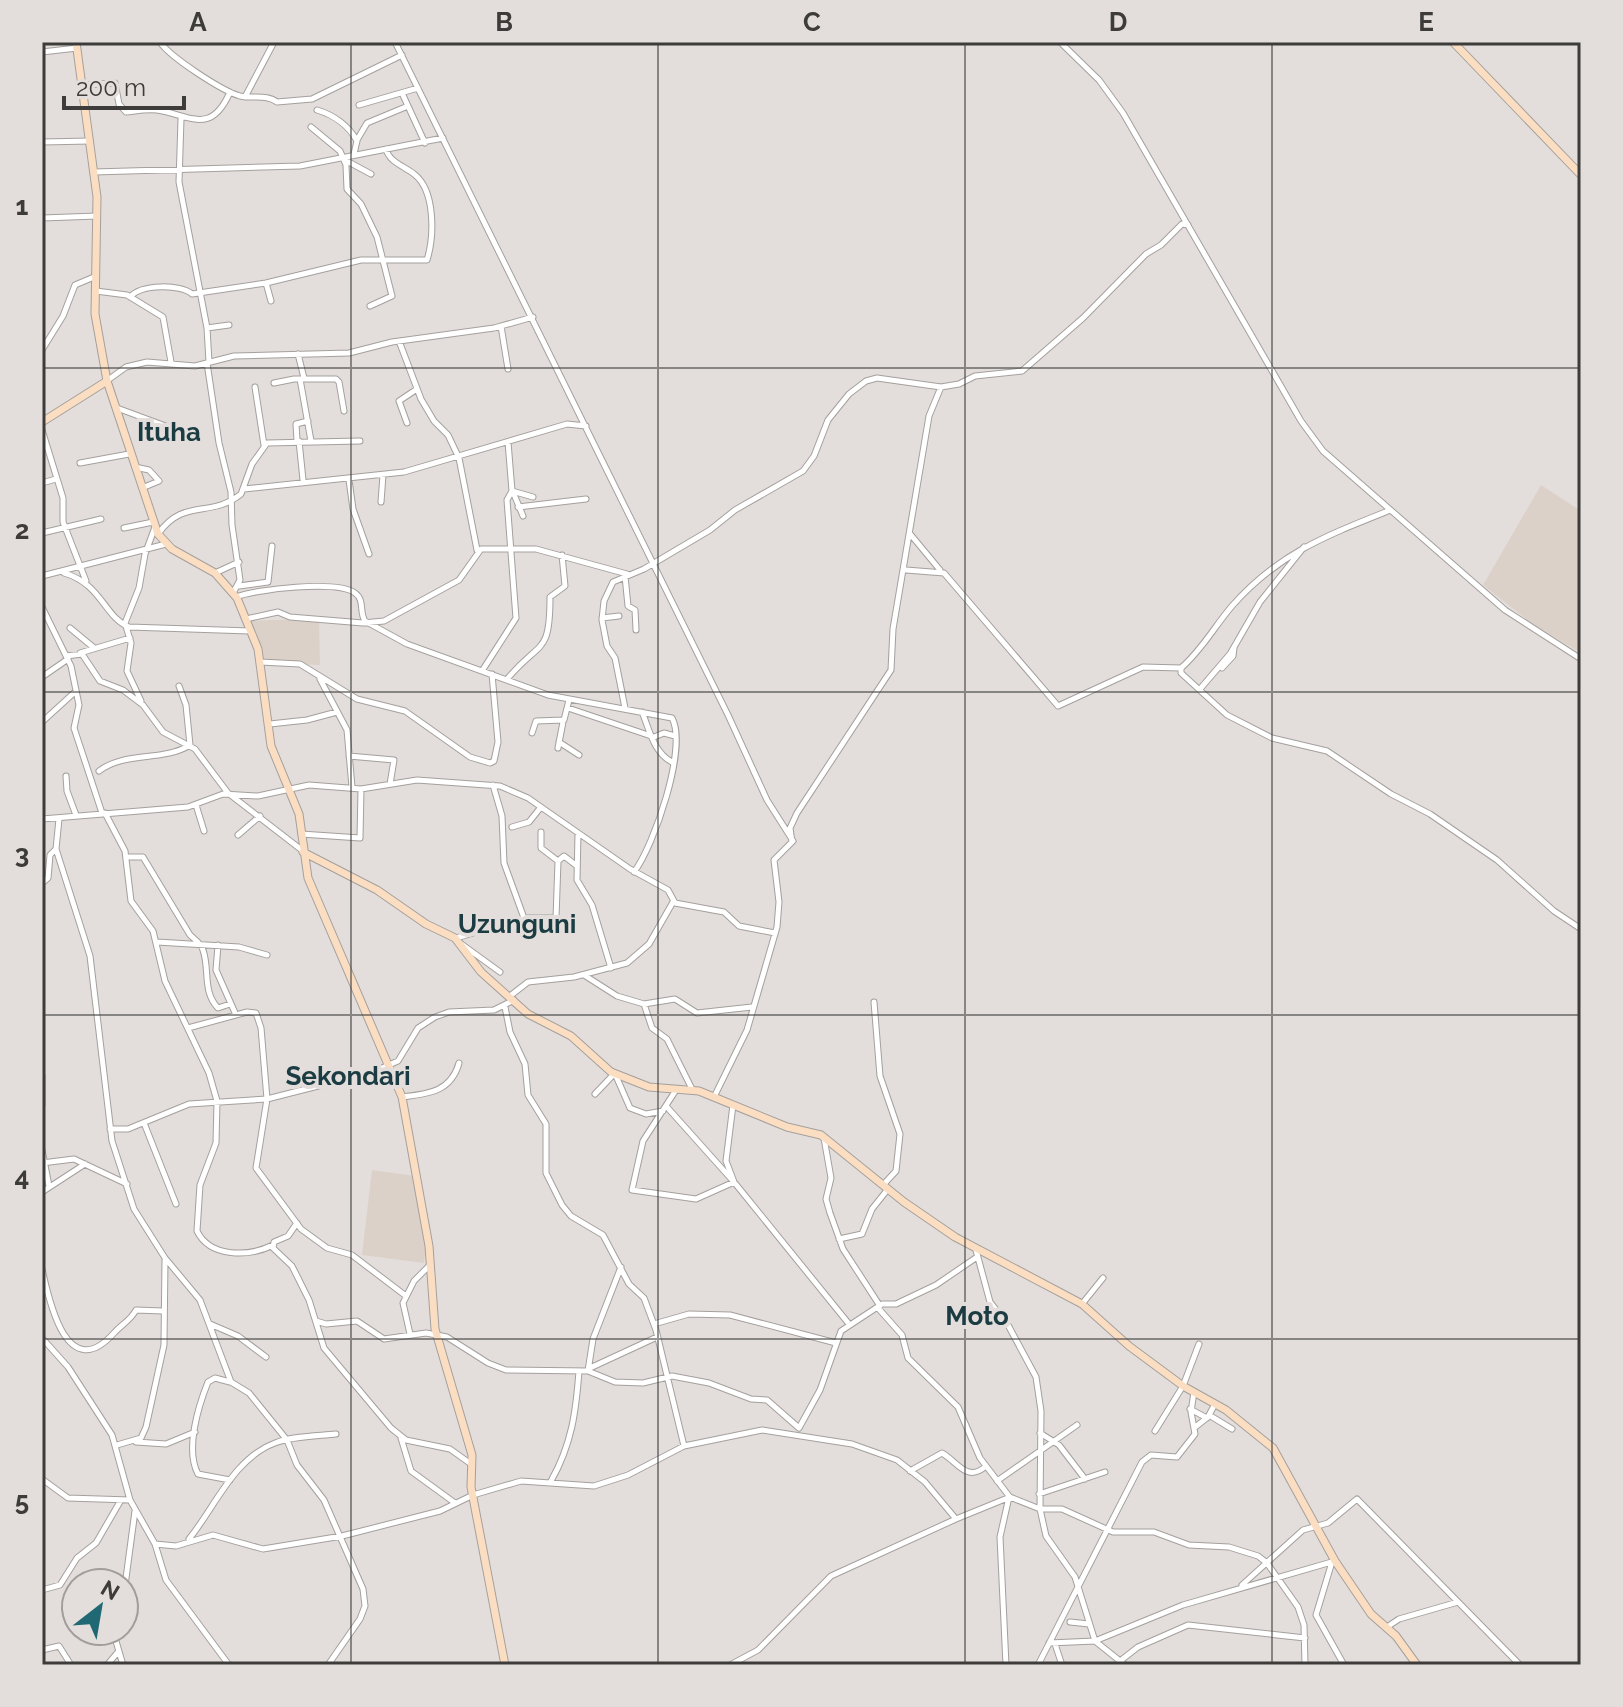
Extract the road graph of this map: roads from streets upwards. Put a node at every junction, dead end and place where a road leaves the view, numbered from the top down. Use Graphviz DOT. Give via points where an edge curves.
graph roads {
  1 [pos="160,42"];
  2 [pos="274,42"];
  3 [pos="395,42"];
  4 [pos="1060,42"];
  5 [pos="1453,42"];
  6 [pos="76,45"];
  7 [pos="42,52"];
  8 [pos="402,55"];
  9 [pos="82,85"];
  10 [pos="418,88"];
  11 [pos="230,92"];
  12 [pos="402,93"];
  13 [pos="245,97"];
  14 [pos="359,105"];
  15 [pos="408,106"];
  16 [pos="317,110"];
  17 [pos="181,119"];
  18 [pos="311,127"];
  19 [pos="443,138"];
  20 [pos="90,141"];
  21 [pos="357,141"];
  22 [pos="42,142"];
  23 [pos="425,143"];
  24 [pos="386,149"];
  25 [pos="353,155"];
  26 [pos="344,158"];
  27 [pos="94,172"];
  28 [pos="181,172"];
  29 [pos="371,174"];
  30 [pos="1581,175"];
  31 [pos="97,216"];
  32 [pos="42,218"];
  33 [pos="1188,225"];
  34 [pos="381,259"];
  35 [pos="94,277"];
  36 [pos="266,283"];
  37 [pos="95,291"];
  38 [pos="198,292"];
  39 [pos="130,297"];
  40 [pos="271,301"];
  41 [pos="370,306"];
  42 [pos="533,317"];
  43 [pos="229,325"];
  44 [pos="501,326"];
  45 [pos="207,328"];
  46 [pos="399,341"];
  47 [pos="42,350"];
  48 [pos="298,354"];
  49 [pos="171,362"];
  50 [pos="208,363"];
  51 [pos="508,369"];
  52 [pos="302,378"];
  53 [pos="107,381"];
  54 [pos="274,383"];
  55 [pos="255,387"];
  56 [pos="941,387"];
  57 [pos="417,389"];
  58 [pos="116,408"];
  59 [pos="344,411"];
  60 [pos="308,421"];
  61 [pos="42,422"];
  62 [pos="407,423"];
  63 [pos="586,426"];
  64 [pos="171,428"];
  65 [pos="42,430"];
  66 [pos="298,441"];
  67 [pos="311,441"];
  68 [pos="360,441"];
  69 [pos="508,442"];
  70 [pos="264,445"];
  71 [pos="129,454"];
  72 [pos="459,458"];
  73 [pos="80,463"];
  74 [pos="134,467"];
  75 [pos="383,475"];
  76 [pos="56,479"];
  77 [pos="303,480"];
  78 [pos="349,480"];
  79 [pos="42,483"];
  80 [pos="142,488"];
  81 [pos="244,489"];
  82 [pos="512,491"];
  83 [pos="533,497"];
  84 [pos="586,499"];
  85 [pos="232,501"];
  86 [pos="381,502"];
  87 [pos="518,507"];
  88 [pos="1389,511"];
  89 [pos="523,516"];
  90 [pos="101,519"];
  91 [pos="66,528"];
  92 [pos="124,528"];
  93 [pos="155,528"];
  94 [pos="42,533"];
  95 [pos="910,534"];
  96 [pos="166,544"];
  97 [pos="272,546"];
  98 [pos="1304,546"];
  99 [pos="147,547"];
  100 [pos="510,550"];
  101 [pos="477,551"];
  102 [pos="369,554"];
  103 [pos="562,555"];
  104 [pos="239,562"];
  105 [pos="653,564"];
  106 [pos="81,568"];
  107 [pos="906,570"];
  108 [pos="942,572"];
  109 [pos="64,573"];
  110 [pos="215,573"];
  111 [pos="627,575"];
  112 [pos="42,576"];
  113 [pos="88,584"];
  114 [pos="236,592"];
  115 [pos="42,607"];
  116 [pos="619,616"];
  117 [pos="602,618"];
  118 [pos="246,619"];
  119 [pos="369,624"];
  120 [pos="126,625"];
  121 [pos="141,627"];
  122 [pos="70,628"];
  123 [pos="636,630"];
  124 [pos="250,631"];
  125 [pos="129,636"];
  126 [pos="93,647"];
  127 [pos="80,653"];
  128 [pos="67,658"];
  129 [pos="1581,659"];
  130 [pos="260,662"];
  131 [pos="1181,668"];
  132 [pos="482,671"];
  133 [pos="492,674"];
  134 [pos="42,677"];
  135 [pos="320,678"];
  136 [pos="508,678"];
  137 [pos="179,686"];
  138 [pos="1200,689"];
  139 [pos="76,691"];
  140 [pos="569,700"];
  141 [pos="143,705"];
  142 [pos="568,708"];
  143 [pos="625,708"];
  144 [pos="641,711"];
  145 [pos="337,712"];
  146 [pos="564,721"];
  147 [pos="42,722"];
  148 [pos="270,724"];
  149 [pos="532,733"];
  150 [pos="675,736"];
  151 [pos="651,737"];
  152 [pos="190,745"];
  153 [pos="579,755"];
  154 [pos="349,756"];
  155 [pos="672,763"];
  156 [pos="99,771"];
  157 [pos="66,776"];
  158 [pos="390,784"];
  159 [pos="493,785"];
  160 [pos="288,787"];
  161 [pos="352,787"];
  162 [pos="361,789"];
  163 [pos="228,793"];
  164 [pos="196,805"];
  165 [pos="541,807"];
  166 [pos="103,813"];
  167 [pos="76,815"];
  168 [pos="260,816"];
  169 [pos="42,819"];
  170 [pos="59,819"];
  171 [pos="512,827"];
  172 [pos="204,831"];
  173 [pos="541,832"];
  174 [pos="578,833"];
  175 [pos="301,834"];
  176 [pos="238,835"];
  177 [pos="793,841"];
  178 [pos="56,849"];
  179 [pos="303,852"];
  180 [pos="127,857"];
  181 [pos="558,861"];
  182 [pos="577,866"];
  183 [pos="634,872"];
  184 [pos="42,883"];
  185 [pos="673,901"];
  186 [pos="524,918"];
  187 [pos="1581,929"];
  188 [pos="775,933"];
  189 [pos="457,940"];
  190 [pos="157,941"];
  191 [pos="201,945"];
  192 [pos="218,945"];
  193 [pos="267,955"];
  194 [pos="611,968"];
  195 [pos="500,972"];
  196 [pos="583,974"];
  197 [pos="512,998"];
  198 [pos="874,1002"];
  199 [pos="230,1004"];
  200 [pos="644,1004"];
  201 [pos="505,1007"];
  202 [pos="752,1007"];
  203 [pos="236,1015"];
  204 [pos="188,1028"];
  205 [pos="459,1063"];
  206 [pos="390,1066"];
  207 [pos="613,1073"];
  208 [pos="42,1076"];
  209 [pos="676,1089"];
  210 [pos="692,1089"];
  211 [pos="595,1094"];
  212 [pos="402,1097"];
  213 [pos="714,1097"];
  214 [pos="267,1099"];
  215 [pos="217,1101"];
  216 [pos="42,1105"];
  217 [pos="733,1105"];
  218 [pos="664,1109"];
  219 [pos="143,1123"];
  220 [pos="110,1129"];
  221 [pos="824,1137"];
  222 [pos="42,1150"];
  223 [pos="43,1162"];
  224 [pos="85,1164"];
  225 [pos="734,1182"];
  226 [pos="129,1185"];
  227 [pos="50,1187"];
  228 [pos="886,1187"];
  229 [pos="42,1192"];
  230 [pos="176,1204"];
  231 [pos="297,1223"];
  232 [pos="839,1239"];
  233 [pos="273,1245"];
  234 [pos="976,1254"];
  235 [pos="165,1258"];
  236 [pos="430,1263"];
  237 [pos="621,1267"];
  238 [pos="42,1269"];
  239 [pos="1103,1278"];
  240 [pos="44,1290"];
  241 [pos="406,1296"];
  242 [pos="1082,1304"];
  243 [pos="879,1307"];
  244 [pos="163,1311"];
  245 [pos="316,1321"];
  246 [pos="209,1323"];
  247 [pos="654,1324"];
  248 [pos="849,1324"];
  249 [pos="410,1334"];
  250 [pos="436,1334"];
  251 [pos="658,1336"];
  252 [pos="42,1338"];
  253 [pos="836,1343"];
  254 [pos="1199,1344"];
  255 [pos="266,1357"];
  256 [pos="589,1370"];
  257 [pos="579,1371"];
  258 [pos="666,1377"];
  259 [pos="231,1382"];
  260 [pos="1183,1386"];
  261 [pos="1194,1392"];
  262 [pos="1215,1404"];
  263 [pos="1190,1409"];
  264 [pos="1208,1417"];
  265 [pos="1077,1425"];
  266 [pos="1194,1428"];
  267 [pos="1232,1429"];
  268 [pos="196,1431"];
  269 [pos="798,1431"];
  270 [pos="1155,1431"];
  271 [pos="1040,1433"];
  272 [pos="336,1434"];
  273 [pos="401,1438"];
  274 [pos="287,1440"];
  275 [pos="1054,1440"];
  276 [pos="134,1441"];
  277 [pos="117,1445"];
  278 [pos="684,1446"];
  279 [pos="1038,1453"];
  280 [pos="472,1465"];
  281 [pos="986,1466"];
  282 [pos="910,1471"];
  283 [pos="1105,1472"];
  284 [pos="42,1479"];
  285 [pos="1085,1479"];
  286 [pos="230,1480"];
  287 [pos="551,1481"];
  288 [pos="997,1481"];
  289 [pos="1039,1494"];
  290 [pos="473,1495"];
  291 [pos="1010,1497"];
  292 [pos="121,1500"];
  293 [pos="130,1500"];
  294 [pos="455,1503"];
  295 [pos="1040,1509"];
  296 [pos="135,1511"];
  297 [pos="956,1519"];
  298 [pos="1316,1525"];
  299 [pos="1107,1529"];
  300 [pos="342,1536"];
  301 [pos="189,1540"];
  302 [pos="155,1544"];
  303 [pos="1334,1561"];
  304 [pos="1267,1563"];
  305 [pos="127,1567"];
  306 [pos="1275,1577"];
  307 [pos="1242,1585"];
  308 [pos="1078,1586"];
  309 [pos="42,1590"];
  310 [pos="1458,1602"];
  311 [pos="1070,1622"];
  312 [pos="1089,1624"];
  313 [pos="1386,1628"];
  314 [pos="1305,1638"];
  315 [pos="1095,1641"];
  316 [pos="1051,1644"];
  317 [pos="117,1647"];
  318 [pos="42,1650"];
  319 [pos="118,1652"];
  320 [pos="1123,1663"];
  321 [pos="1412,1663"];
  322 [pos="71,1665"];
  323 [pos="107,1665"];
  324 [pos="123,1665"];
  325 [pos="229,1665"];
  326 [pos="328,1665"];
  327 [pos="505,1665"];
  328 [pos="730,1665"];
  329 [pos="1006,1665"];
  330 [pos="1038,1665"];
  331 [pos="1062,1665"];
  332 [pos="1305,1665"];
  333 [pos="1344,1665"];
  334 [pos="1520,1665"];
  1 -- 11 [label="street" via="170,55"];
  2 -- 13 [label="street"];
  3 -- 8 [label="street"];
  4 -- 33 [label="street" via="1123,113"];
  5 -- 30 [label="street"];
  6 -- 7 [label="street"];
  6 -- 9 [label="street"];
  8 -- 10 [label="street"];
  8 -- 13 [label="street" via="305,101"];
  9 -- 17 [label="street" via="114,82 125,112 159,111"];
  9 -- 20 [label="street"];
  10 -- 12 [label="street"];
  10 -- 19 [label="street"];
  11 -- 13 [label="street"];
  11 -- 17 [label="street" via="211,116"];
  12 -- 14 [label="street"];
  12 -- 15 [label="street"];
  15 -- 21 [label="street" via="367,123"];
  15 -- 23 [label="street"];
  16 -- 21 [label="street" via="338,120"];
  17 -- 28 [label="street"];
  18 -- 26 [label="street"];
  19 -- 23 [label="street"];
  19 -- 42 [label="street"];
  20 -- 22 [label="street"];
  20 -- 27 [label="street"];
  21 -- 25 [label="street"];
  23 -- 24 [label="street"];
  24 -- 25 [label="street"];
  24 -- 34 [label="street" via="421,182 432,221 427,260"];
  25 -- 26 [label="street"];
  26 -- 28 [label="street" via="300,166"];
  26 -- 29 [label="street"];
  26 -- 34 [label="street" via="347,189 361,204"];
  27 -- 28 [label="street"];
  27 -- 31 [label="street"];
  28 -- 38 [label="street"];
  31 -- 32 [label="street"];
  31 -- 35 [label="street"];
  33 -- 56 [label="street" via="1182,224 1150,250 1028,368"];
  33 -- 88 [label="street" via="1309,434 1337,467"];
  34 -- 36 [label="street"];
  34 -- 41 [label="street" via="392,297"];
  35 -- 37 [label="street"];
  35 -- 47 [label="street" via="75,284"];
  36 -- 38 [label="street"];
  36 -- 40 [label="street"];
  37 -- 39 [label="street"];
  37 -- 53 [label="street"];
  38 -- 39 [label="street" via="144,288"];
  38 -- 45 [label="street"];
  39 -- 49 [label="street" via="165,319"];
  42 -- 44 [label="street"];
  42 -- 63 [label="street"];
  43 -- 45 [label="street"];
  44 -- 46 [label="street"];
  44 -- 51 [label="street"];
  45 -- 50 [label="street"];
  46 -- 48 [label="street" via="349,353"];
  46 -- 57 [label="street"];
  48 -- 50 [label="street" via="234,356"];
  48 -- 52 [label="street"];
  49 -- 50 [label="street"];
  49 -- 53 [label="street" via="136,363"];
  50 -- 85 [label="street"];
  52 -- 54 [label="street"];
  52 -- 59 [label="street" via="338,380"];
  52 -- 60 [label="street"];
  53 -- 58 [label="street"];
  53 -- 61 [label="street"];
  55 -- 70 [label="street"];
  56 -- 95 [label="street" via="930,412"];
  56 -- 105 [label="street" via="866,381 828,420 803,471"];
  57 -- 62 [label="street" via="400,398"];
  57 -- 72 [label="street"];
  58 -- 64 [label="street"];
  58 -- 71 [label="street"];
  60 -- 66 [label="street" via="296,424"];
  60 -- 67 [label="street"];
  63 -- 69 [label="street" via="567,424"];
  63 -- 105 [label="street"];
  65 -- 76 [label="street"];
  66 -- 67 [label="street"];
  66 -- 70 [label="street"];
  66 -- 77 [label="street"];
  67 -- 68 [label="street"];
  69 -- 72 [label="street"];
  69 -- 82 [label="street"];
  70 -- 81 [label="street"];
  71 -- 73 [label="street"];
  71 -- 74 [label="street"];
  72 -- 75 [label="street"];
  72 -- 101 [label="street"];
  74 -- 80 [label="street"];
  74 -- 80 [label="street" via="149,470 159,481"];
  75 -- 78 [label="street"];
  75 -- 86 [label="street"];
  76 -- 79 [label="street"];
  76 -- 91 [label="street"];
  77 -- 78 [label="street"];
  77 -- 81 [label="street"];
  78 -- 102 [label="street"];
  80 -- 93 [label="street"];
  81 -- 85 [label="street"];
  82 -- 83 [label="street"];
  82 -- 87 [label="street"];
  82 -- 100 [label="street" via="507,500"];
  84 -- 87 [label="street"];
  85 -- 93 [label="street" via="184,510"];
  85 -- 104 [label="street"];
  87 -- 89 [label="street"];
  88 -- 98 [label="street"];
  88 -- 129 [label="street" via="1511,615"];
  90 -- 91 [label="street"];
  91 -- 94 [label="street"];
  91 -- 106 [label="street"];
  92 -- 93 [label="street"];
  93 -- 96 [label="street"];
  93 -- 99 [label="street"];
  95 -- 107 [label="street"];
  95 -- 108 [label="street"];
  96 -- 99 [label="street"];
  96 -- 110 [label="street"];
  97 -- 114 [label="street" via="268,582"];
  98 -- 131 [label="street" via="1260,576"];
  98 -- 138 [label="street"];
  99 -- 106 [label="street"];
  99 -- 120 [label="street"];
  100 -- 101 [label="street"];
  100 -- 103 [label="street"];
  100 -- 132 [label="street" via="516,618"];
  101 -- 119 [label="street" via="459,580 407,611"];
  103 -- 111 [label="street"];
  103 -- 136 [label="street" via="565,586 550,597 548,637"];
  104 -- 110 [label="street"];
  104 -- 114 [label="street"];
  105 -- 111 [label="street"];
  105 -- 177 [label="street" via="755,777"];
  106 -- 109 [label="street"];
  106 -- 113 [label="street"];
  107 -- 108 [label="street"];
  107 -- 177 [label="street" via="889,675 797,813 790,828"];
  108 -- 131 [label="street" via="1058,706 1143,667"];
  109 -- 112 [label="street"];
  109 -- 113 [label="street"];
  110 -- 114 [label="street"];
  111 -- 117 [label="street" via="608,589"];
  111 -- 123 [label="street" via="626,597 635,610"];
  113 -- 120 [label="street"];
  114 -- 118 [label="street"];
  114 -- 119 [label="street" via="349,590 360,598"];
  115 -- 128 [label="street"];
  116 -- 117 [label="street"];
  117 -- 143 [label="street"];
  118 -- 119 [label="street" via="274,612"];
  118 -- 124 [label="street"];
  119 -- 132 [label="street"];
  120 -- 121 [label="street"];
  120 -- 125 [label="street"];
  121 -- 124 [label="street"];
  121 -- 125 [label="street"];
  122 -- 126 [label="street"];
  124 -- 130 [label="street"];
  125 -- 126 [label="street"];
  125 -- 141 [label="street" via="127,671"];
  126 -- 127 [label="street"];
  127 -- 128 [label="street"];
  127 -- 141 [label="street" via="100,681"];
  128 -- 134 [label="street"];
  128 -- 139 [label="street"];
  130 -- 135 [label="street" via="299,664"];
  130 -- 148 [label="street"];
  131 -- 138 [label="street" via="1186,681"];
  132 -- 133 [label="street"];
  133 -- 135 [label="street" via="498,742 490,763 470,757 405,711 357,699"];
  133 -- 136 [label="street"];
  135 -- 145 [label="street"];
  136 -- 140 [label="street"];
  137 -- 152 [label="street"];
  138 -- 187 [label="street" via="1214,706 1243,724 1281,741 1327,751 1430,814"];
  139 -- 147 [label="street"];
  139 -- 166 [label="street" via="74,728"];
  140 -- 142 [label="street"];
  140 -- 143 [label="street"];
  141 -- 152 [label="street" via="163,732"];
  142 -- 146 [label="street"];
  142 -- 151 [label="street"];
  143 -- 144 [label="street"];
  144 -- 150 [label="street" via="674,719"];
  144 -- 151 [label="street"];
  145 -- 148 [label="street"];
  145 -- 154 [label="street" via="347,730"];
  146 -- 149 [label="street" via="536,721"];
  146 -- 153 [label="street" via="558,745"];
  148 -- 160 [label="street" via="272,751"];
  150 -- 151 [label="street"];
  150 -- 155 [label="street"];
  151 -- 155 [label="street"];
  152 -- 156 [label="street"];
  152 -- 163 [label="street"];
  154 -- 158 [label="street" via="394,760"];
  154 -- 161 [label="street"];
  155 -- 183 [label="street" via="660,825"];
  157 -- 167 [label="street"];
  158 -- 159 [label="street" via="417,780"];
  158 -- 162 [label="street"];
  159 -- 165 [label="street"];
  159 -- 186 [label="street" via="502,820 504,863"];
  160 -- 161 [label="street"];
  160 -- 163 [label="street" via="258,796"];
  160 -- 175 [label="street"];
  161 -- 162 [label="street"];
  162 -- 175 [label="street" via="360,838"];
  163 -- 164 [label="street"];
  163 -- 168 [label="street"];
  164 -- 166 [label="street"];
  164 -- 172 [label="street"];
  165 -- 171 [label="street" via="529,822"];
  165 -- 174 [label="street"];
  166 -- 167 [label="street"];
  166 -- 180 [label="street"];
  167 -- 170 [label="street"];
  168 -- 176 [label="street"];
  168 -- 179 [label="street"];
  169 -- 170 [label="street"];
  170 -- 178 [label="street"];
  173 -- 181 [label="street" via="541,848"];
  174 -- 182 [label="street"];
  174 -- 183 [label="street"];
  175 -- 179 [label="street"];
  177 -- 188 [label="street" via="774,860 779,909"];
  178 -- 184 [label="street"];
  178 -- 220 [label="street" via="89,951"];
  179 -- 189 [label="street"];
  179 -- 206 [label="street" via="310,886"];
  180 -- 190 [label="street" via="131,901"];
  180 -- 191 [label="street" via="143,857"];
  181 -- 182 [label="street" via="564,856"];
  181 -- 186 [label="street" via="558,916"];
  182 -- 194 [label="street" via="578,883 592,905"];
  183 -- 185 [label="street" via="668,890"];
  185 -- 188 [label="street" via="724,912 739,926"];
  185 -- 194 [label="street" via="649,944 627,963"];
  186 -- 189 [label="street"];
  188 -- 202 [label="street"];
  189 -- 195 [label="street"];
  189 -- 197 [label="street" via="481,972"];
  190 -- 191 [label="street"];
  190 -- 204 [label="street" via="165,981"];
  191 -- 192 [label="street"];
  191 -- 199 [label="street" via="214,1005"];
  192 -- 193 [label="street"];
  192 -- 199 [label="street" via="216,970"];
  194 -- 196 [label="street"];
  196 -- 197 [label="street" via="528,982"];
  196 -- 200 [label="street" via="617,996"];
  197 -- 201 [label="street"];
  197 -- 207 [label="street" via="532,1017 571,1036"];
  198 -- 228 [label="street" via="880,1076 900,1134 896,1171"];
  199 -- 203 [label="street"];
  200 -- 202 [label="street" via="675,999 697,1013"];
  200 -- 210 [label="street" via="652,1028 667,1039"];
  201 -- 206 [label="street" via="435,1017 418,1028"];
  201 -- 237 [label="street" via="525,1064 528,1095 546,1124 546,1173 567,1213 599,1231"];
  202 -- 213 [label="street" via="747,1030"];
  203 -- 204 [label="street"];
  203 -- 214 [label="street" via="254,1012 259,1019"];
  204 -- 215 [label="street"];
  205 -- 212 [label="street" via="451,1081 438,1091"];
  206 -- 212 [label="street"];
  206 -- 214 [label="street"];
  207 -- 209 [label="street" via="649,1087"];
  207 -- 211 [label="street"];
  207 -- 218 [label="street" via="630,1108 643,1113"];
  208 -- 216 [label="street"];
  209 -- 210 [label="street"];
  209 -- 218 [label="street"];
  210 -- 213 [label="street"];
  212 -- 236 [label="street"];
  213 -- 217 [label="street"];
  214 -- 215 [label="street"];
  214 -- 231 [label="street" via="256,1168"];
  215 -- 219 [label="street" via="189,1104"];
  215 -- 233 [label="street" via="216,1143 200,1185 197,1231 206,1242 231,1253"];
  217 -- 221 [label="street"];
  217 -- 225 [label="street" via="726,1157"];
  218 -- 225 [label="street"];
  218 -- 225 [label="street" via="643,1141 632,1190 696,1199"];
  219 -- 220 [label="street"];
  219 -- 230 [label="street"];
  220 -- 226 [label="street"];
  221 -- 228 [label="street"];
  221 -- 232 [label="street" via="831,1183 826,1201"];
  222 -- 223 [label="street"];
  223 -- 224 [label="street" via="67,1158"];
  223 -- 227 [label="street"];
  224 -- 226 [label="street"];
  224 -- 227 [label="street"];
  225 -- 248 [label="street"];
  226 -- 235 [label="street" via="134,1209"];
  227 -- 229 [label="street"];
  228 -- 232 [label="street" via="862,1234"];
  228 -- 234 [label="street"];
  231 -- 233 [label="street"];
  231 -- 241 [label="street" via="321,1245 348,1252"];
  232 -- 243 [label="street"];
  233 -- 245 [label="street" via="292,1266"];
  234 -- 242 [label="street"];
  234 -- 243 [label="street" via="932,1287"];
  234 -- 271 [label="street" via="990,1302 1034,1370"];
  235 -- 244 [label="street"];
  235 -- 246 [label="street" via="193,1289"];
  236 -- 241 [label="street"];
  236 -- 250 [label="street"];
  237 -- 247 [label="street" via="644,1298"];
  237 -- 256 [label="street" via="593,1339"];
  238 -- 240 [label="street"];
  239 -- 242 [label="street"];
  240 -- 244 [label="street" via="64,1334 84,1351 104,1345 136,1310"];
  241 -- 249 [label="street"];
  242 -- 260 [label="street"];
  243 -- 248 [label="street"];
  243 -- 281 [label="street" via="902,1335 908,1358 958,1407"];
  244 -- 276 [label="street" via="160,1367 146,1427"];
  245 -- 249 [label="street" via="354,1320 387,1339"];
  245 -- 273 [label="street" via="330,1357"];
  246 -- 255 [label="street"];
  246 -- 259 [label="street"];
  247 -- 251 [label="street"];
  247 -- 253 [label="street" via="689,1314 730,1315"];
  248 -- 253 [label="street"];
  249 -- 250 [label="street"];
  250 -- 257 [label="street" via="506,1370"];
  250 -- 280 [label="street"];
  251 -- 256 [label="street"];
  251 -- 258 [label="street"];
  252 -- 277 [label="street" via="68,1367"];
  253 -- 269 [label="street"];
  254 -- 260 [label="street"];
  256 -- 257 [label="street"];
  256 -- 258 [label="street" via="615,1382"];
  257 -- 287 [label="street" via="576,1419"];
  258 -- 269 [label="street" via="767,1400"];
  258 -- 278 [label="street"];
  259 -- 268 [label="street" via="209,1380"];
  259 -- 274 [label="street" via="249,1393"];
  260 -- 261 [label="street"];
  260 -- 270 [label="street"];
  261 -- 262 [label="street"];
  261 -- 263 [label="street"];
  262 -- 264 [label="street"];
  262 -- 298 [label="street" via="1273,1448"];
  263 -- 264 [label="street"];
  263 -- 266 [label="street"];
  264 -- 266 [label="street"];
  264 -- 267 [label="street"];
  265 -- 275 [label="street"];
  266 -- 299 [label="street" via="1177,1457 1144,1458"];
  268 -- 276 [label="street" via="166,1444"];
  268 -- 286 [label="street" via="193,1460 198,1474"];
  269 -- 278 [label="street" via="756,1430"];
  269 -- 282 [label="street" via="861,1446"];
  271 -- 275 [label="street"];
  271 -- 279 [label="street"];
  272 -- 274 [label="street"];
  273 -- 280 [label="street" via="450,1449"];
  273 -- 294 [label="street" via="411,1471"];
  274 -- 286 [label="street" via="258,1451"];
  274 -- 300 [label="street"];
  275 -- 279 [label="street"];
  275 -- 285 [label="street"];
  276 -- 277 [label="street"];
  277 -- 293 [label="street"];
  278 -- 287 [label="street" via="594,1486"];
  279 -- 288 [label="street"];
  279 -- 289 [label="street"];
  280 -- 290 [label="street"];
  281 -- 282 [label="street" via="966,1473 943,1453"];
  281 -- 288 [label="street"];
  282 -- 297 [label="street"];
  283 -- 285 [label="street"];
  284 -- 292 [label="street" via="68,1498"];
  285 -- 289 [label="street"];
  286 -- 301 [label="street"];
  287 -- 290 [label="street" via="521,1481"];
  288 -- 291 [label="street"];
  289 -- 295 [label="street"];
  290 -- 294 [label="street"];
  290 -- 327 [label="street"];
  291 -- 295 [label="street"];
  291 -- 297 [label="street"];
  291 -- 329 [label="street" via="1000,1537"];
  292 -- 293 [label="street"];
  292 -- 309 [label="street" via="96,1543 77,1558 60,1585"];
  293 -- 296 [label="street"];
  294 -- 300 [label="street"];
  295 -- 299 [label="street" via="1062,1509"];
  295 -- 308 [label="street" via="1051,1548"];
  296 -- 302 [label="street"];
  296 -- 305 [label="street"];
  297 -- 328 [label="street" via="831,1576 758,1650"];
  298 -- 303 [label="street"];
  298 -- 304 [label="street" via="1303,1530"];
  298 -- 310 [label="street" via="1328,1523 1351,1500 1360,1499"];
  299 -- 304 [label="street" via="1154,1532 1200,1547 1229,1547"];
  299 -- 308 [label="street"];
  300 -- 301 [label="street" via="263,1549 216,1535"];
  300 -- 326 [label="street" via="365,1606"];
  301 -- 302 [label="street" via="173,1546"];
  302 -- 325 [label="street" via="166,1580"];
  303 -- 306 [label="street"];
  303 -- 313 [label="street"];
  303 -- 333 [label="street" via="1316,1615"];
  304 -- 306 [label="street"];
  304 -- 307 [label="street"];
  306 -- 307 [label="street"];
  306 -- 314 [label="street" via="1298,1607"];
  307 -- 315 [label="street"];
  308 -- 312 [label="street"];
  308 -- 316 [label="street"];
  310 -- 313 [label="street" via="1399,1619"];
  310 -- 334 [label="street"];
  311 -- 312 [label="street"];
  312 -- 315 [label="street"];
  313 -- 321 [label="street"];
  314 -- 320 [label="street" via="1188,1625 1138,1647"];
  314 -- 332 [label="street"];
  315 -- 316 [label="street"];
  315 -- 320 [label="street"];
  316 -- 330 [label="street"];
  316 -- 331 [label="street"];
  317 -- 319 [label="street"];
  318 -- 322 [label="street" via="59,1646"];
  319 -- 323 [label="street"];
  319 -- 324 [label="street"];
}
